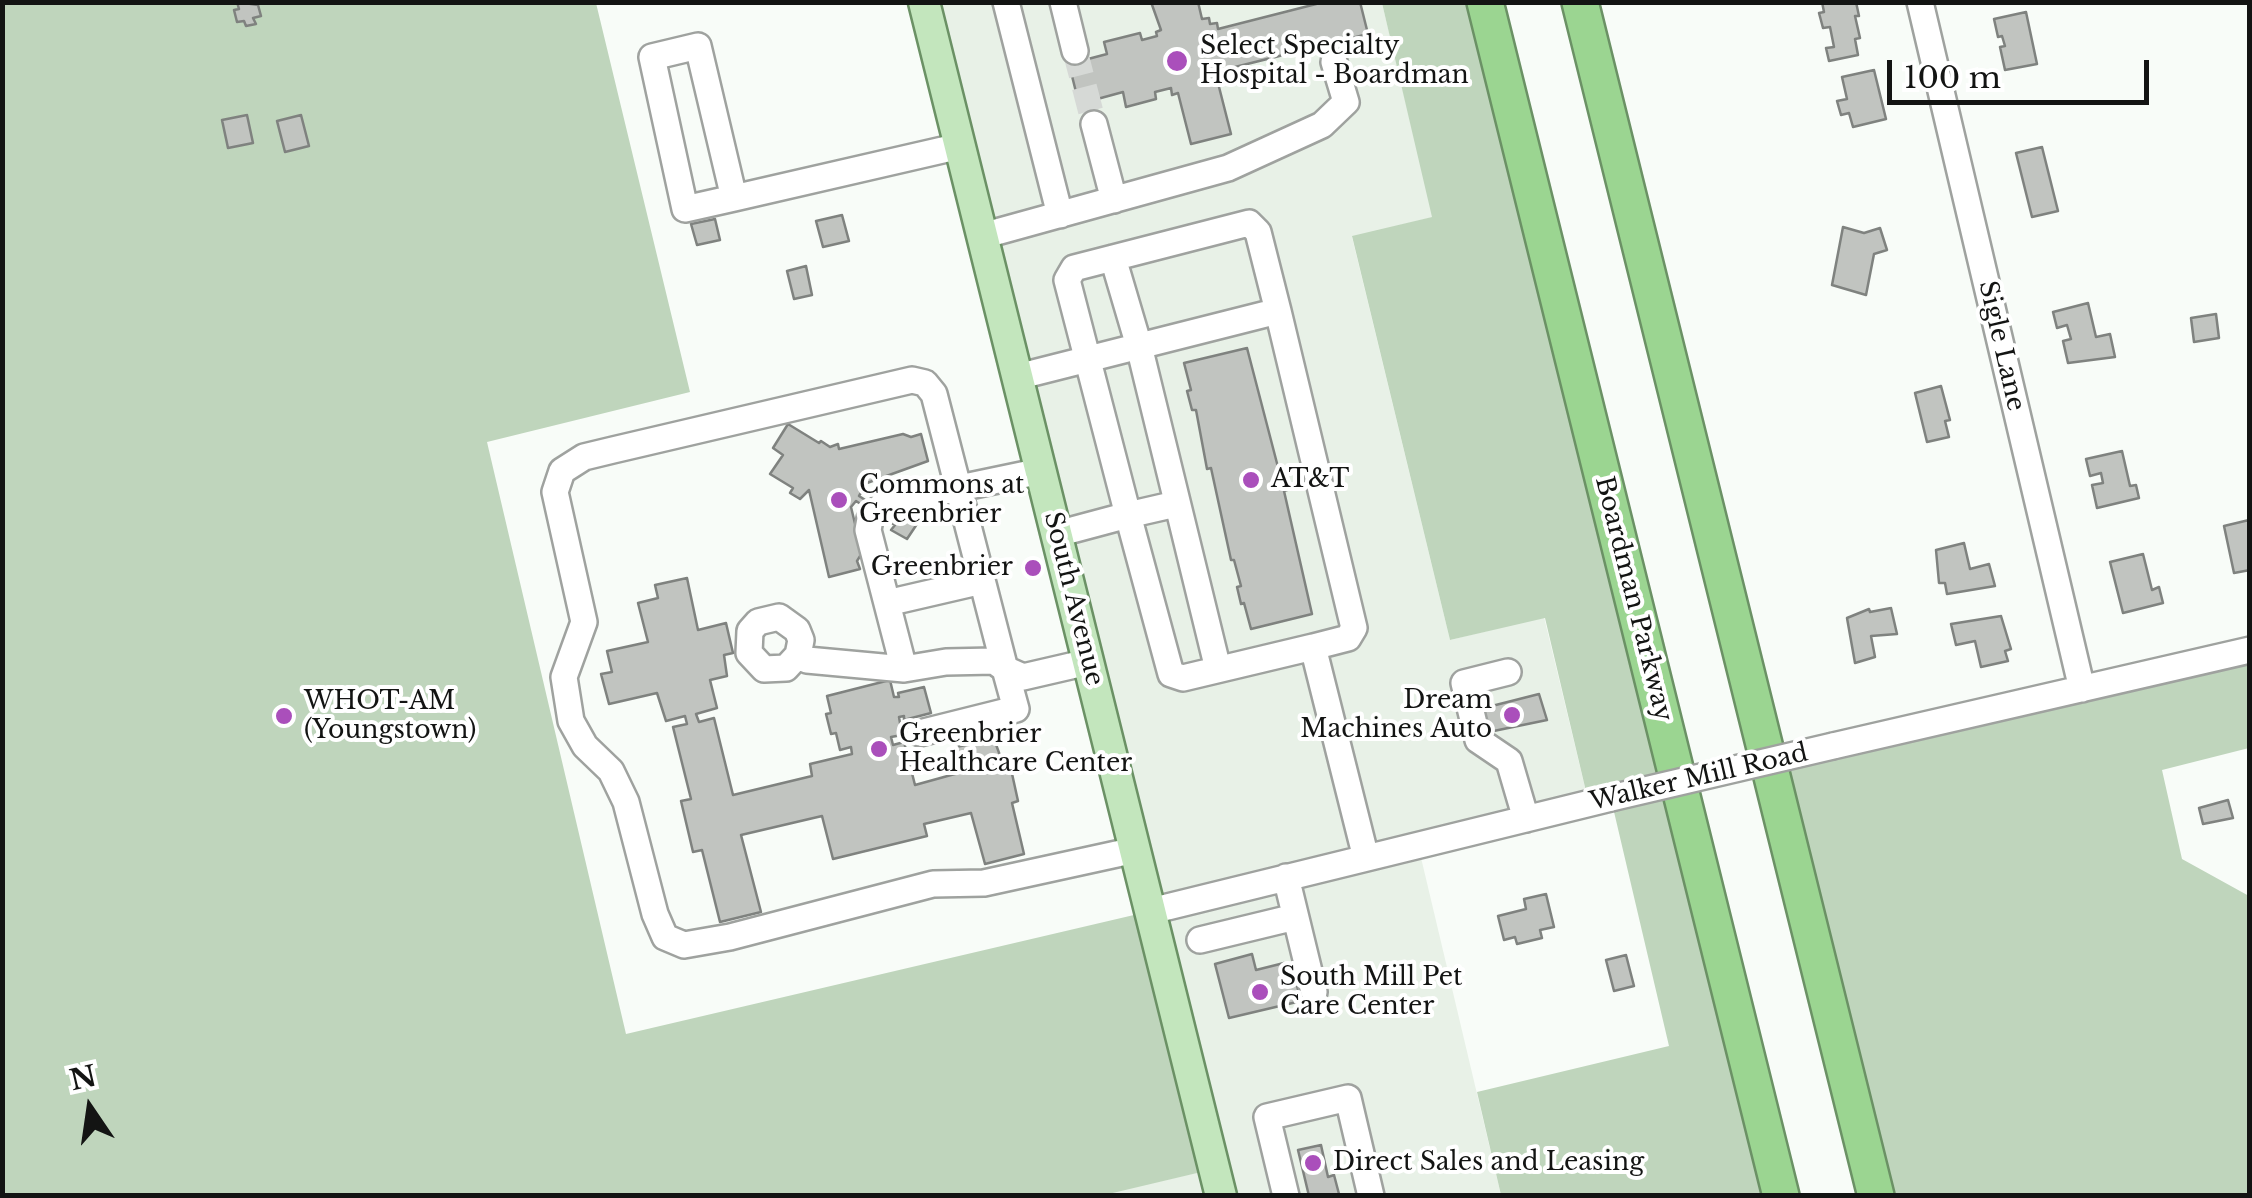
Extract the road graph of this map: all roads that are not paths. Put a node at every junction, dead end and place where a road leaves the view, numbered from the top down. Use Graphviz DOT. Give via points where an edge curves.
graph roads {
  1 [pos="924,2"];
  2 [pos="1006,2"];
  3 [pos="1063,2"];
  4 [pos="1485,2"];
  5 [pos="1580,2"];
  6 [pos="1920,2"];
  7 [pos="1075,51"];
  8 [pos="1334,62"];
  9 [pos="1094,124"];
  10 [pos="960,146"];
  11 [pos="734,198"];
  12 [pos="1114,200"];
  13 [pos="1060,215"];
  14 [pos="982,236"];
  15 [pos="1113,258"];
  16 [pos="1278,311"];
  17 [pos="1139,346"];
  18 [pos="1088,358"];
  19 [pos="1017,377"];
  20 [pos="1040,471"];
  21 [pos="958,488"];
  22 [pos="1176,504"];
  23 [pos="1128,516"];
  24 [pos="1056,534"];
  25 [pos="982,581"];
  26 [pos="887,603"];
  27 [pos="1313,647"];
  28 [pos="2250,650"];
  29 [pos="798,655"];
  30 [pos="1088,662"];
  31 [pos="904,669"];
  32 [pos="1218,669"];
  33 [pos="1005,670"];
  34 [pos="1508,672"];
  35 [pos="2082,689"];
  36 [pos="920,733"];
  37 [pos="1526,819"];
  38 [pos="1135,850"];
  39 [pos="1366,858"];
  40 [pos="1286,876"];
  41 [pos="1151,911"];
  42 [pos="1296,917"];
  43 [pos="1200,940"];
  44 [pos="1314,992"];
  45 [pos="1221,1196"];
  46 [pos="1286,1196"];
  47 [pos="1370,1196"];
  48 [pos="1781,1196"];
  49 [pos="1876,1196"];
  1 -- 10 [label="main road, South Avenue"];
  2 -- 13 [label="street"];
  3 -- 7 [label="street"];
  4 -- 48 [label="highway, Boardman Parkway"];
  5 -- 49 [label="highway"];
  6 -- 35 [label="street, Sigle Lane"];
  8 -- 12 [label="street" via="1346,102 1322,126 1228,168"];
  9 -- 12 [label="street"];
  10 -- 11 [label="street"];
  10 -- 14 [label="main road, South Avenue"];
  11 -- 11 [label="street" via="686,209 652,57 698,46"];
  12 -- 13 [label="street"];
  13 -- 14 [label="street"];
  14 -- 19 [label="main road, South Avenue"];
  15 -- 16 [label="street" via="1249,224 1258,232"];
  15 -- 17 [label="street"];
  15 -- 18 [label="street" via="1074,268 1068,280"];
  16 -- 17 [label="street"];
  16 -- 27 [label="street" via="1354,628 1348,638"];
  17 -- 18 [label="street"];
  17 -- 22 [label="street"];
  18 -- 19 [label="street"];
  18 -- 23 [label="street"];
  19 -- 20 [label="main road, South Avenue"];
  20 -- 21 [label="street"];
  20 -- 24 [label="main road, South Avenue"];
  21 -- 25 [label="street"];
  21 -- 26 [label="street" via="876,511 868,530"];
  21 -- 38 [label="street" via="934,394 912,380 584,457 562,471 556,492 584,622 564,676 571,720 626,802 665,937 684,946 933,884 984,883"];
  22 -- 23 [label="street"];
  22 -- 32 [label="street"];
  23 -- 24 [label="street"];
  23 -- 32 [label="street" via="1171,674 1183,678"];
  24 -- 30 [label="main road, South Avenue"];
  25 -- 26 [label="street"];
  25 -- 33 [label="street"];
  26 -- 31 [label="street"];
  27 -- 32 [label="street"];
  27 -- 39 [label="street"];
  28 -- 35 [label="street, Walker Mill Road"];
  29 -- 31 [label="street" via="822,664"];
  30 -- 33 [label="street" via="1023,677"];
  30 -- 38 [label="main road, South Avenue"];
  31 -- 33 [label="street" via="994,661"];
  33 -- 36 [label="street" via="1016,710"];
  34 -- 37 [label="street" via="1464,683 1478,740 1510,760"];
  35 -- 37 [label="street, Walker Mill Road, bridge"];
  37 -- 39 [label="street, Walker Mill Road"];
  38 -- 41 [label="main road, South Avenue"];
  39 -- 40 [label="street, Walker Mill Road"];
  40 -- 41 [label="street, Walker Mill Road"];
  40 -- 42 [label="street"];
  41 -- 45 [label="main road, South Avenue"];
  42 -- 43 [label="street"];
  42 -- 44 [label="street"];
  46 -- 47 [label="street" via="1267,1118 1348,1098"];
}
